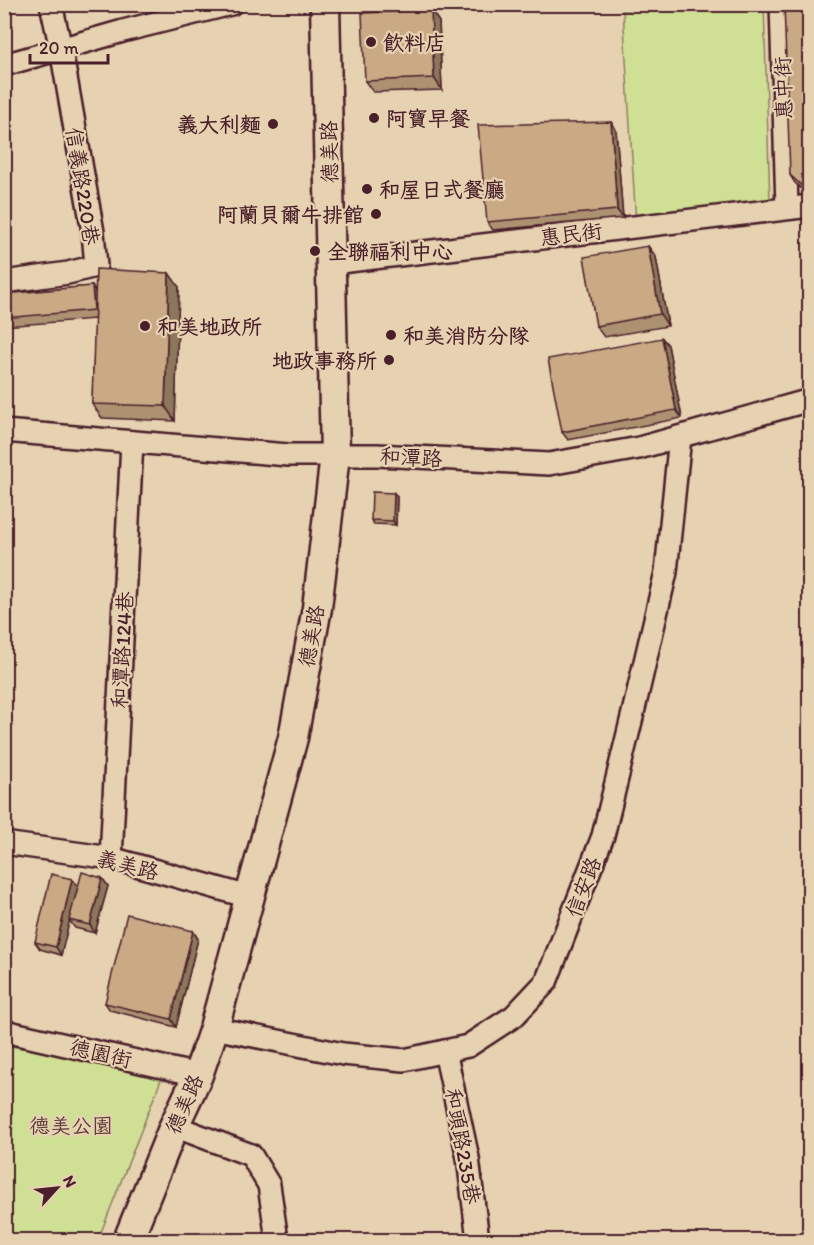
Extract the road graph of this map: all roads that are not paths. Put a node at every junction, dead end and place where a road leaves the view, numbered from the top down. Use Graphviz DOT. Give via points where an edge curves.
graph roads {
  1 [pos="51,4"];
  2 [pos="231,4"];
  3 [pos="325,4"];
  4 [pos="781,4"];
  5 [pos="61,49"];
  6 [pos="4,65"];
  7 [pos="810,206"];
  8 [pos="787,208"];
  9 [pos="332,263"];
  10 [pos="4,282"];
  11 [pos="810,400"];
  12 [pos="4,431"];
  13 [pos="680,437"];
  14 [pos="132,442"];
  15 [pos="335,455"];
  16 [pos="4,843"];
  17 [pos="111,858"];
  18 [pos="249,897"];
  19 [pos="214,1028"];
  20 [pos="4,1031"];
  21 [pos="445,1051"];
  22 [pos="198,1075"];
  23 [pos="174,1126"];
  24 [pos="128,1240"];
  25 [pos="277,1240"];
  26 [pos="478,1240"];
  1 -- 5 [label="street"];
  2 -- 5 [label="street"];
  3 -- 9 [label="main road, 德美路"];
  4 -- 8 [label="street, 惠中街"];
  5 -- 6 [label="street"];
  5 -- 10 [label="street, 信義路220巷" via="96,266"];
  7 -- 8 [label="street, 惠民街"];
  8 -- 9 [label="street, 惠民街"];
  9 -- 15 [label="main road, 德美路"];
  11 -- 13 [label="street, 和潭路"];
  12 -- 14 [label="street, 和潭路"];
  13 -- 15 [label="street, 和潭路" via="549,464"];
  13 -- 21 [label="street, 信安路" via="666,572 603,836 546,982 514,1016 468,1046"];
  14 -- 15 [label="street, 和潭路"];
  14 -- 17 [label="street, 和潭路124巷"];
  15 -- 18 [label="main road, 德美路" via="317,608 295,728"];
  16 -- 17 [label="street, 義美路"];
  17 -- 18 [label="street, 義美路"];
  18 -- 19 [label="main road, 德美路"];
  19 -- 21 [label="street, 信安路" via="343,1054 404,1060"];
  19 -- 22 [label="main road, 德美路"];
  20 -- 22 [label="street, 德園街"];
  21 -- 26 [label="street, 和頭路235巷" via="468,1158"];
  22 -- 23 [label="main road, 德美路"];
  23 -- 24 [label="main road, 德美路"];
  23 -- 25 [label="street" via="251,1155 269,1185"];
}
